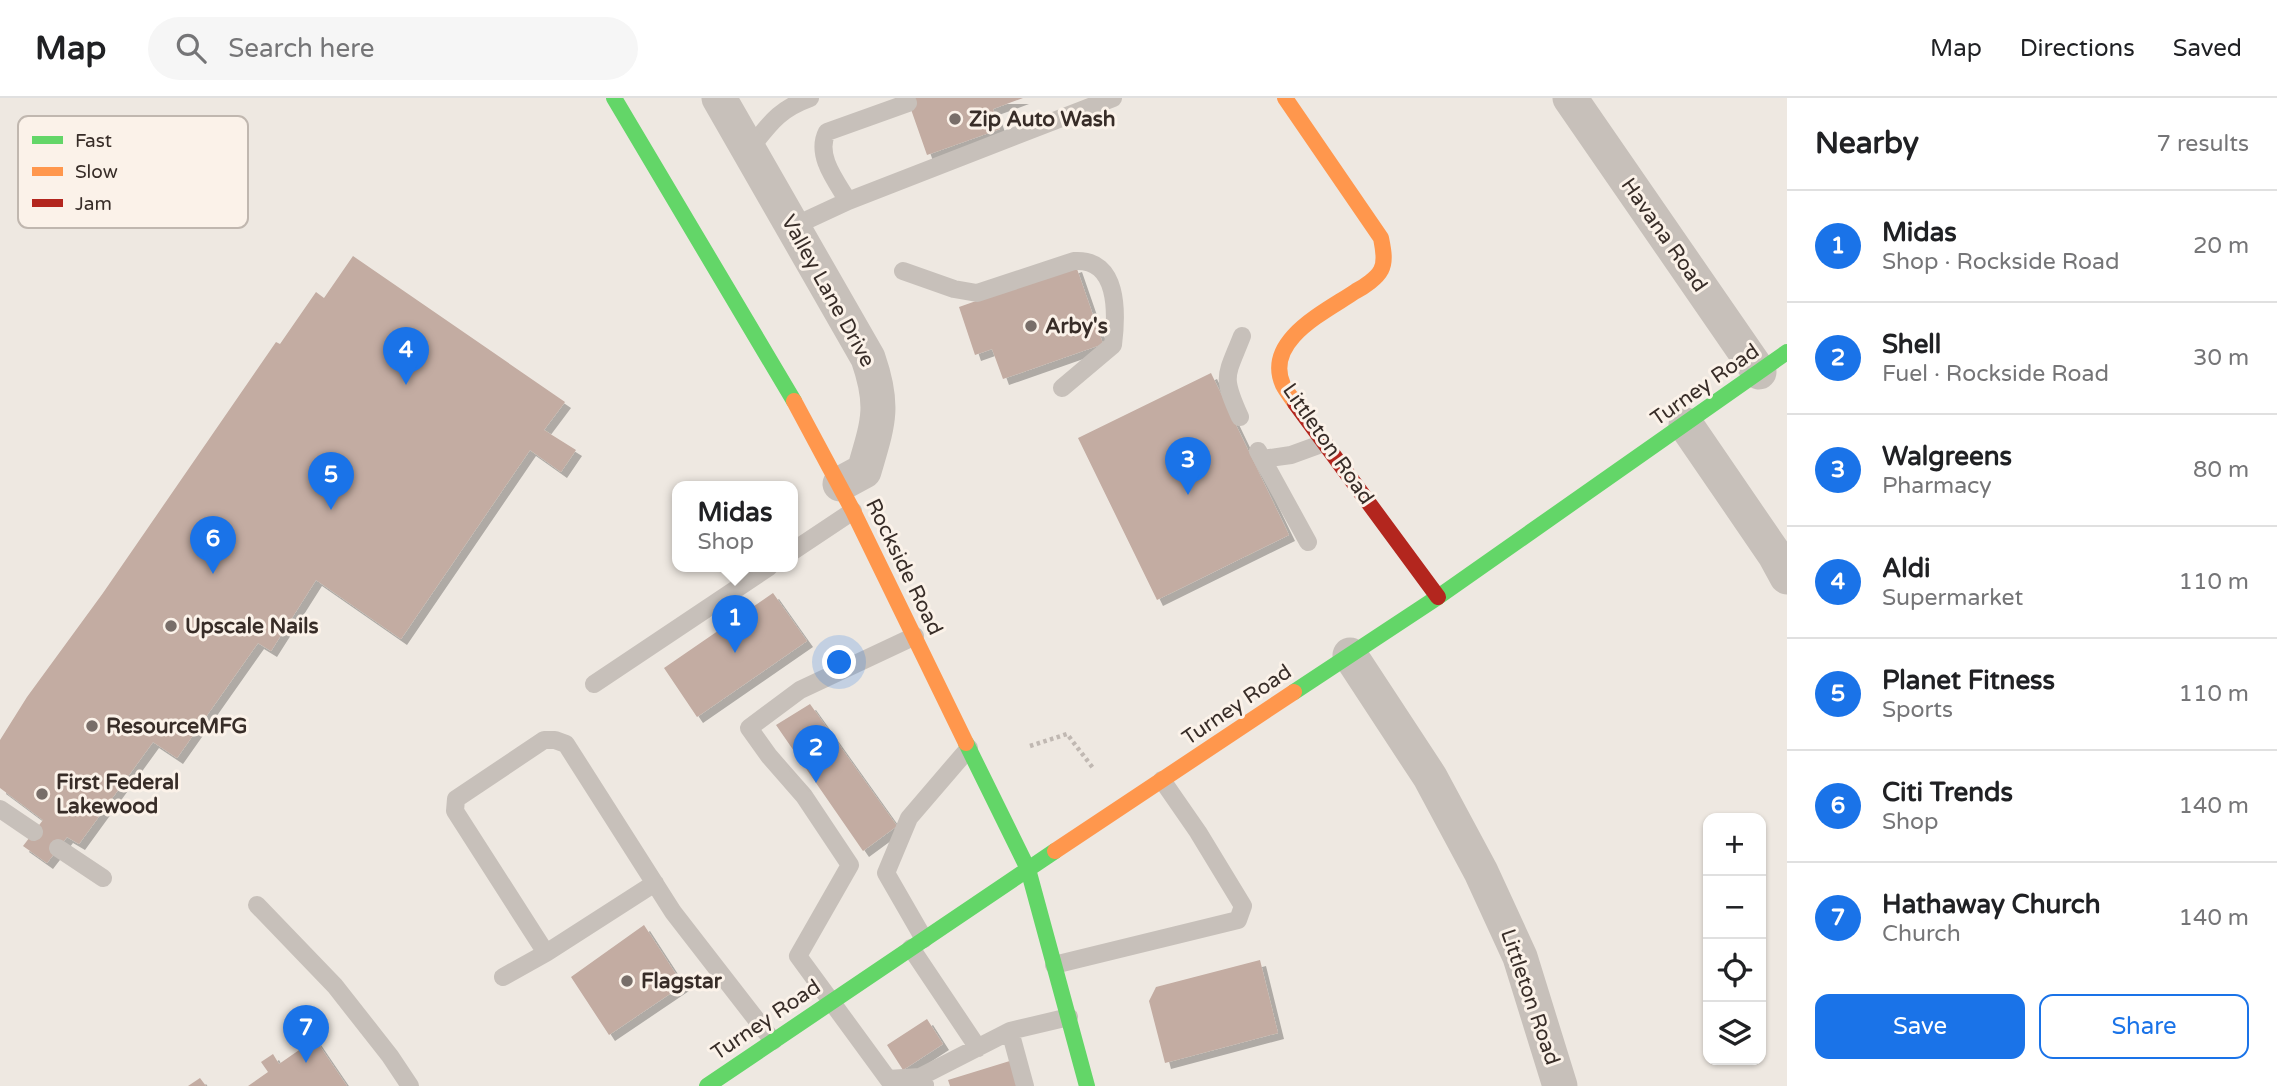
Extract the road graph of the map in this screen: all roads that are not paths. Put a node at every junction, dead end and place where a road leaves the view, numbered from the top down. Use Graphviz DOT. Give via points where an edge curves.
graph roads {
  1 [pos="614,98"];
  2 [pos="719,98"];
  3 [pos="810,98"];
  4 [pos="1113,98"];
  5 [pos="1285,98"];
  6 [pos="1570,98"];
  7 [pos="908,103"];
  8 [pos="748,151"];
  9 [pos="848,201"];
  10 [pos="793,227"];
  11 [pos="903,271"];
  12 [pos="1242,336"];
  13 [pos="1787,352"];
  14 [pos="1759,372"];
  15 [pos="1062,388"];
  16 [pos="1240,417"];
  17 [pos="1686,425"];
  18 [pos="1324,443"];
  19 [pos="846,497"];
  20 [pos="1308,542"];
  21 [pos="798,546"];
  22 [pos="761,572"];
  23 [pos="1787,578"];
  24 [pos="1438,597"];
  25 [pos="915,636"];
  26 [pos="1350,655"];
  27 [pos="594,684"];
  28 [pos="969,748"];
  29 [pos="1162,780"];
  30 [pos="0,809"];
  31 [pos="34,832"];
  32 [pos="58,848"];
  33 [pos="1028,869"];
  34 [pos="103,878"];
  35 [pos="654,883"];
  36 [pos="257,905"];
  37 [pos="918,943"];
  38 [pos="546,953"];
  39 [pos="1054,965"];
  40 [pos="503,977"];
  41 [pos="832,1002"];
  42 [pos="1069,1017"];
  43 [pos="1010,1031"];
  44 [pos="773,1041"];
  45 [pos="978,1048"];
  46 [pos="923,1081"];
  47 [pos="410,1086"];
  48 [pos="707,1086"];
  49 [pos="1025,1086"];
  50 [pos="1087,1086"];
  51 [pos="1560,1086"];
  1 -- 19 [label="main road, Rockside Road" via="806,420"];
  2 -- 8 [label="street, Valley Lane Drive"];
  3 -- 8 [label="lane" via="779,112"];
  4 -- 9 [label="lane"];
  5 -- 18 [label="main road, Littleton Road" via="1381,238 1384,255 1381,271 1296,333 1281,353 1283,386"];
  6 -- 14 [label="street, Havana Road"];
  7 -- 9 [label="lane" via="827,132 822,141 827,166"];
  8 -- 10 [label="street, Valley Lane Drive"];
  9 -- 10 [label="lane"];
  10 -- 19 [label="street, Valley Lane Drive" via="868,358 875,379 879,412 864,471"];
  11 -- 15 [label="lane" via="977,293 1074,261 1099,265 1110,283 1116,318 1112,345"];
  12 -- 16 [label="lane" via="1226,377"];
  13 -- 14 [label="main road, Turney Road"];
  14 -- 17 [label="main road, Turney Road"];
  17 -- 23 [label="street"];
  17 -- 24 [label="main road, Turney Road"];
  18 -- 20 [label="lane" via="1291,455 1260,455"];
  18 -- 24 [label="main road, Littleton Road"];
  19 -- 21 [label="lane"];
  19 -- 25 [label="main road, Rockside Road"];
  22 -- 27 [label="lane"];
  24 -- 26 [label="main road, Turney Road"];
  25 -- 28 [label="main road, Rockside Road"];
  25 -- 41 [label="lane" via="800,690 749,728 804,796 850,865 798,956"];
  26 -- 29 [label="main road, Turney Road"];
  26 -- 51 [label="street, Littleton Road" via="1430,777 1481,872 1520,957"];
  28 -- 33 [label="main road, Rockside Road"];
  28 -- 37 [label="lane" via="909,818 886,873"];
  29 -- 33 [label="main road, Turney Road"];
  29 -- 39 [label="lane" via="1243,906 1238,920"];
  30 -- 31 [label="lane"];
  32 -- 34 [label="lane"];
  33 -- 37 [label="main road, Turney Road"];
  33 -- 39 [label="main road, Rockside Road"];
  35 -- 38 [label="lane"];
  35 -- 38 [label="lane" via="566,744 544,740 456,799 454,805"];
  35 -- 44 [label="lane"];
  36 -- 47 [label="lane" via="335,986"];
  37 -- 41 [label="main road, Turney Road"];
  37 -- 45 [label="lane"];
  38 -- 40 [label="lane"];
  39 -- 42 [label="main road, Rockside Road"];
  41 -- 44 [label="main road, Turney Road"];
  41 -- 46 [label="lane" via="888,1079"];
  42 -- 43 [label="lane"];
  42 -- 50 [label="main road, Rockside Road"];
  43 -- 45 [label="lane"];
  43 -- 49 [label="lane"];
  44 -- 48 [label="main road, Turney Road"];
  45 -- 46 [label="lane"];
}
